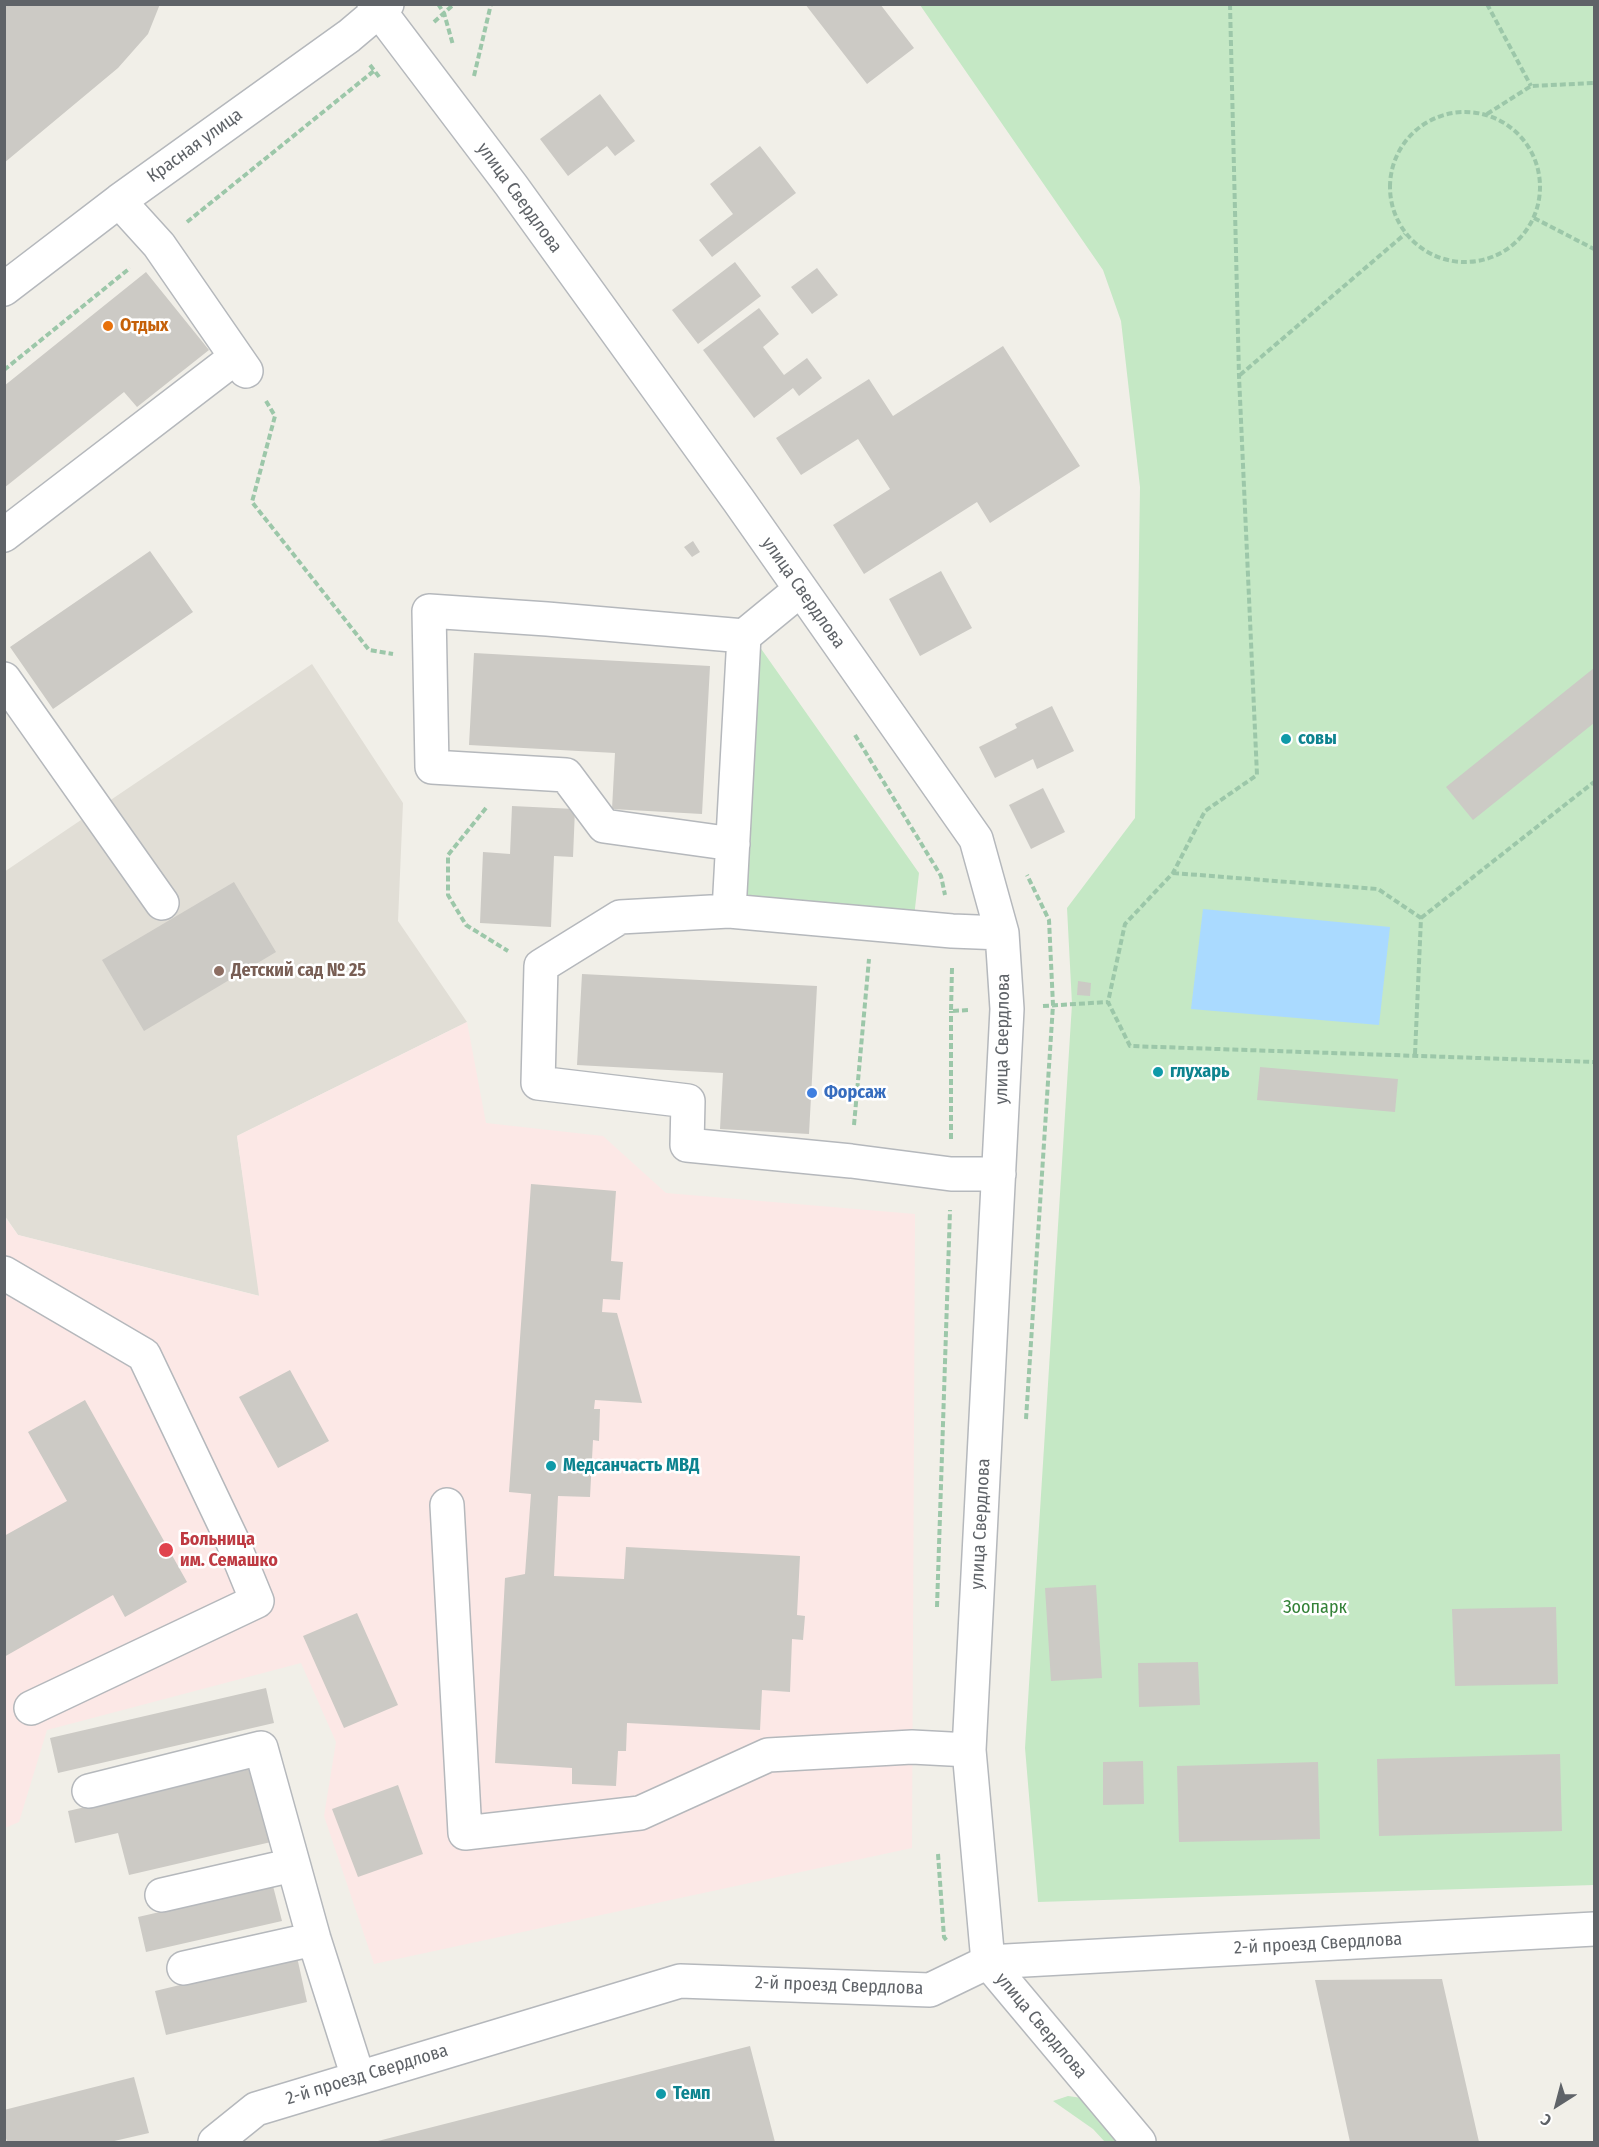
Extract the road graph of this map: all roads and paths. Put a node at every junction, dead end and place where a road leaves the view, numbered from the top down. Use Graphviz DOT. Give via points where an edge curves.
graph roads {
  1 [pos="438,4"];
  2 [pos="454,4"];
  3 [pos="491,4"];
  4 [pos="1230,4"];
  5 [pos="1487,4"];
  6 [pos="380,7"];
  7 [pos="444,13"];
  8 [pos="349,36"];
  9 [pos="406,46"];
  10 [pos="456,52"];
  11 [pos="374,70"];
  12 [pos="474,76"];
  13 [pos="381,80"];
  14 [pos="1594,83"];
  15 [pos="1531,86"];
  16 [pos="1486,115"];
  17 [pos="119,201"];
  18 [pos="1534,219"];
  19 [pos="1405,234"];
  20 [pos="159,245"];
  21 [pos="1594,249"];
  22 [pos="4,289"];
  23 [pos="241,364"];
  24 [pos="4,370"];
  25 [pos="1239,376"];
  26 [pos="4,535"];
  27 [pos="800,590"];
  28 [pos="744,636"];
  29 [pos="430,659"];
  30 [pos="4,679"];
  31 [pos="850,727"];
  32 [pos="512,772"];
  33 [pos="1594,782"];
  34 [pos="733,844"];
  35 [pos="1026,873"];
  36 [pos="1173,873"];
  37 [pos="162,903"];
  38 [pos="729,911"];
  39 [pos="1420,918"];
  40 [pos="873,924"];
  41 [pos="952,931"];
  42 [pos="1002,933"];
  43 [pos="541,966"];
  44 [pos="1108,1002"];
  45 [pos="1053,1005"];
  46 [pos="1007,1009"];
  47 [pos="1415,1054"];
  48 [pos="1594,1062"];
  49 [pos="851,1161"];
  50 [pos="999,1174"];
  51 [pos="4,1273"];
  52 [pos="1026,1421"];
  53 [pos="447,1504"];
  54 [pos="31,1708"];
  55 [pos="969,1750"];
  56 [pos="89,1791"];
  57 [pos="294,1865"];
  58 [pos="162,1894"];
  59 [pos="1594,1929"];
  60 [pos="314,1940"];
  61 [pos="988,1962"];
  62 [pos="184,1968"];
  63 [pos="358,2077"];
  64 [pos="214,2142"];
  65 [pos="1138,2142"];
  1 -- 7 [label="path"];
  2 -- 7 [label="path"];
  3 -- 12 [label="path"];
  4 -- 25 [label="path"];
  5 -- 15 [label="path"];
  6 -- 8 [label="street, Красная улица"];
  6 -- 9 [label="street, улица Свердлова"];
  7 -- 9 [label="path"];
  7 -- 10 [label="path"];
  8 -- 11 [label="path"];
  8 -- 17 [label="street, Красная улица"];
  9 -- 11 [label="path"];
  9 -- 27 [label="street, улица Свердлова" via="518,195"];
  11 -- 13 [label="path"];
  11 -- 20 [label="path"];
  14 -- 15 [label="path"];
  15 -- 16 [label="path"];
  16 -- 18 [label="path" via="1509,126 1527,145 1538,168 1540,194"];
  16 -- 19 [label="path" via="1463,112 1439,116 1418,127 1402,144 1392,166 1389,190 1394,213"];
  17 -- 20 [label="street"];
  17 -- 22 [label="street, Красная улица"];
  18 -- 19 [label="path" via="1519,240 1498,255 1474,262 1448,261 1424,251"];
  18 -- 21 [label="path"];
  19 -- 25 [label="path"];
  20 -- 23 [label="street"];
  20 -- 24 [label="path"];
  23 -- 26 [label="street"];
  23 -- 29 [label="path" via="275,416 252,502 369,650"];
  25 -- 36 [label="path" via="1257,775 1205,811"];
  27 -- 28 [label="street"];
  27 -- 42 [label="street, улица Свердлова" via="976,839"];
  28 -- 29 [label="street" via="429,611"];
  28 -- 34 [label="street"];
  29 -- 32 [label="street" via="432,767"];
  30 -- 37 [label="street"];
  31 -- 41 [label="path" via="941,876"];
  32 -- 34 [label="street" via="566,775 604,826"];
  32 -- 43 [label="path" via="448,855 448,895 466,925"];
  33 -- 39 [label="path"];
  34 -- 38 [label="street"];
  35 -- 45 [label="path" via="1049,920"];
  36 -- 39 [label="path" via="1378,889"];
  36 -- 44 [label="path" via="1125,924"];
  38 -- 40 [label="street"];
  38 -- 43 [label="street" via="620,917"];
  39 -- 47 [label="path"];
  40 -- 41 [label="street"];
  40 -- 49 [label="path"];
  41 -- 42 [label="street"];
  41 -- 46 [label="path" via="951,1011"];
  42 -- 46 [label="street, улица Свердлова"];
  43 -- 49 [label="street" via="538,1083 688,1101 687,1145"];
  44 -- 45 [label="path"];
  44 -- 47 [label="path" via="1130,1046"];
  45 -- 46 [label="path"];
  45 -- 52 [label="path"];
  46 -- 50 [label="street, улица Свердлова"];
  47 -- 48 [label="path"];
  49 -- 50 [label="street" via="951,1174"];
  50 -- 55 [label="street, улица Свердлова"];
  51 -- 54 [label="street" via="144,1355 257,1601"];
  53 -- 55 [label="street" via="465,1833 640,1813 768,1755 912,1747"];
  55 -- 61 [label="street, улица Свердлова"];
  56 -- 57 [label="street" via="261,1748"];
  57 -- 58 [label="street"];
  57 -- 60 [label="street"];
  59 -- 61 [label="street, 2-й проезд Свердлова"];
  60 -- 62 [label="street"];
  60 -- 63 [label="street"];
  61 -- 63 [label="street, 2-й проезд Свердлова" via="930,1990 680,1981"];
  61 -- 65 [label="street, улица Свердлова"];
  63 -- 64 [label="street, 2-й проезд Свердлова" via="256,2109"];
}
